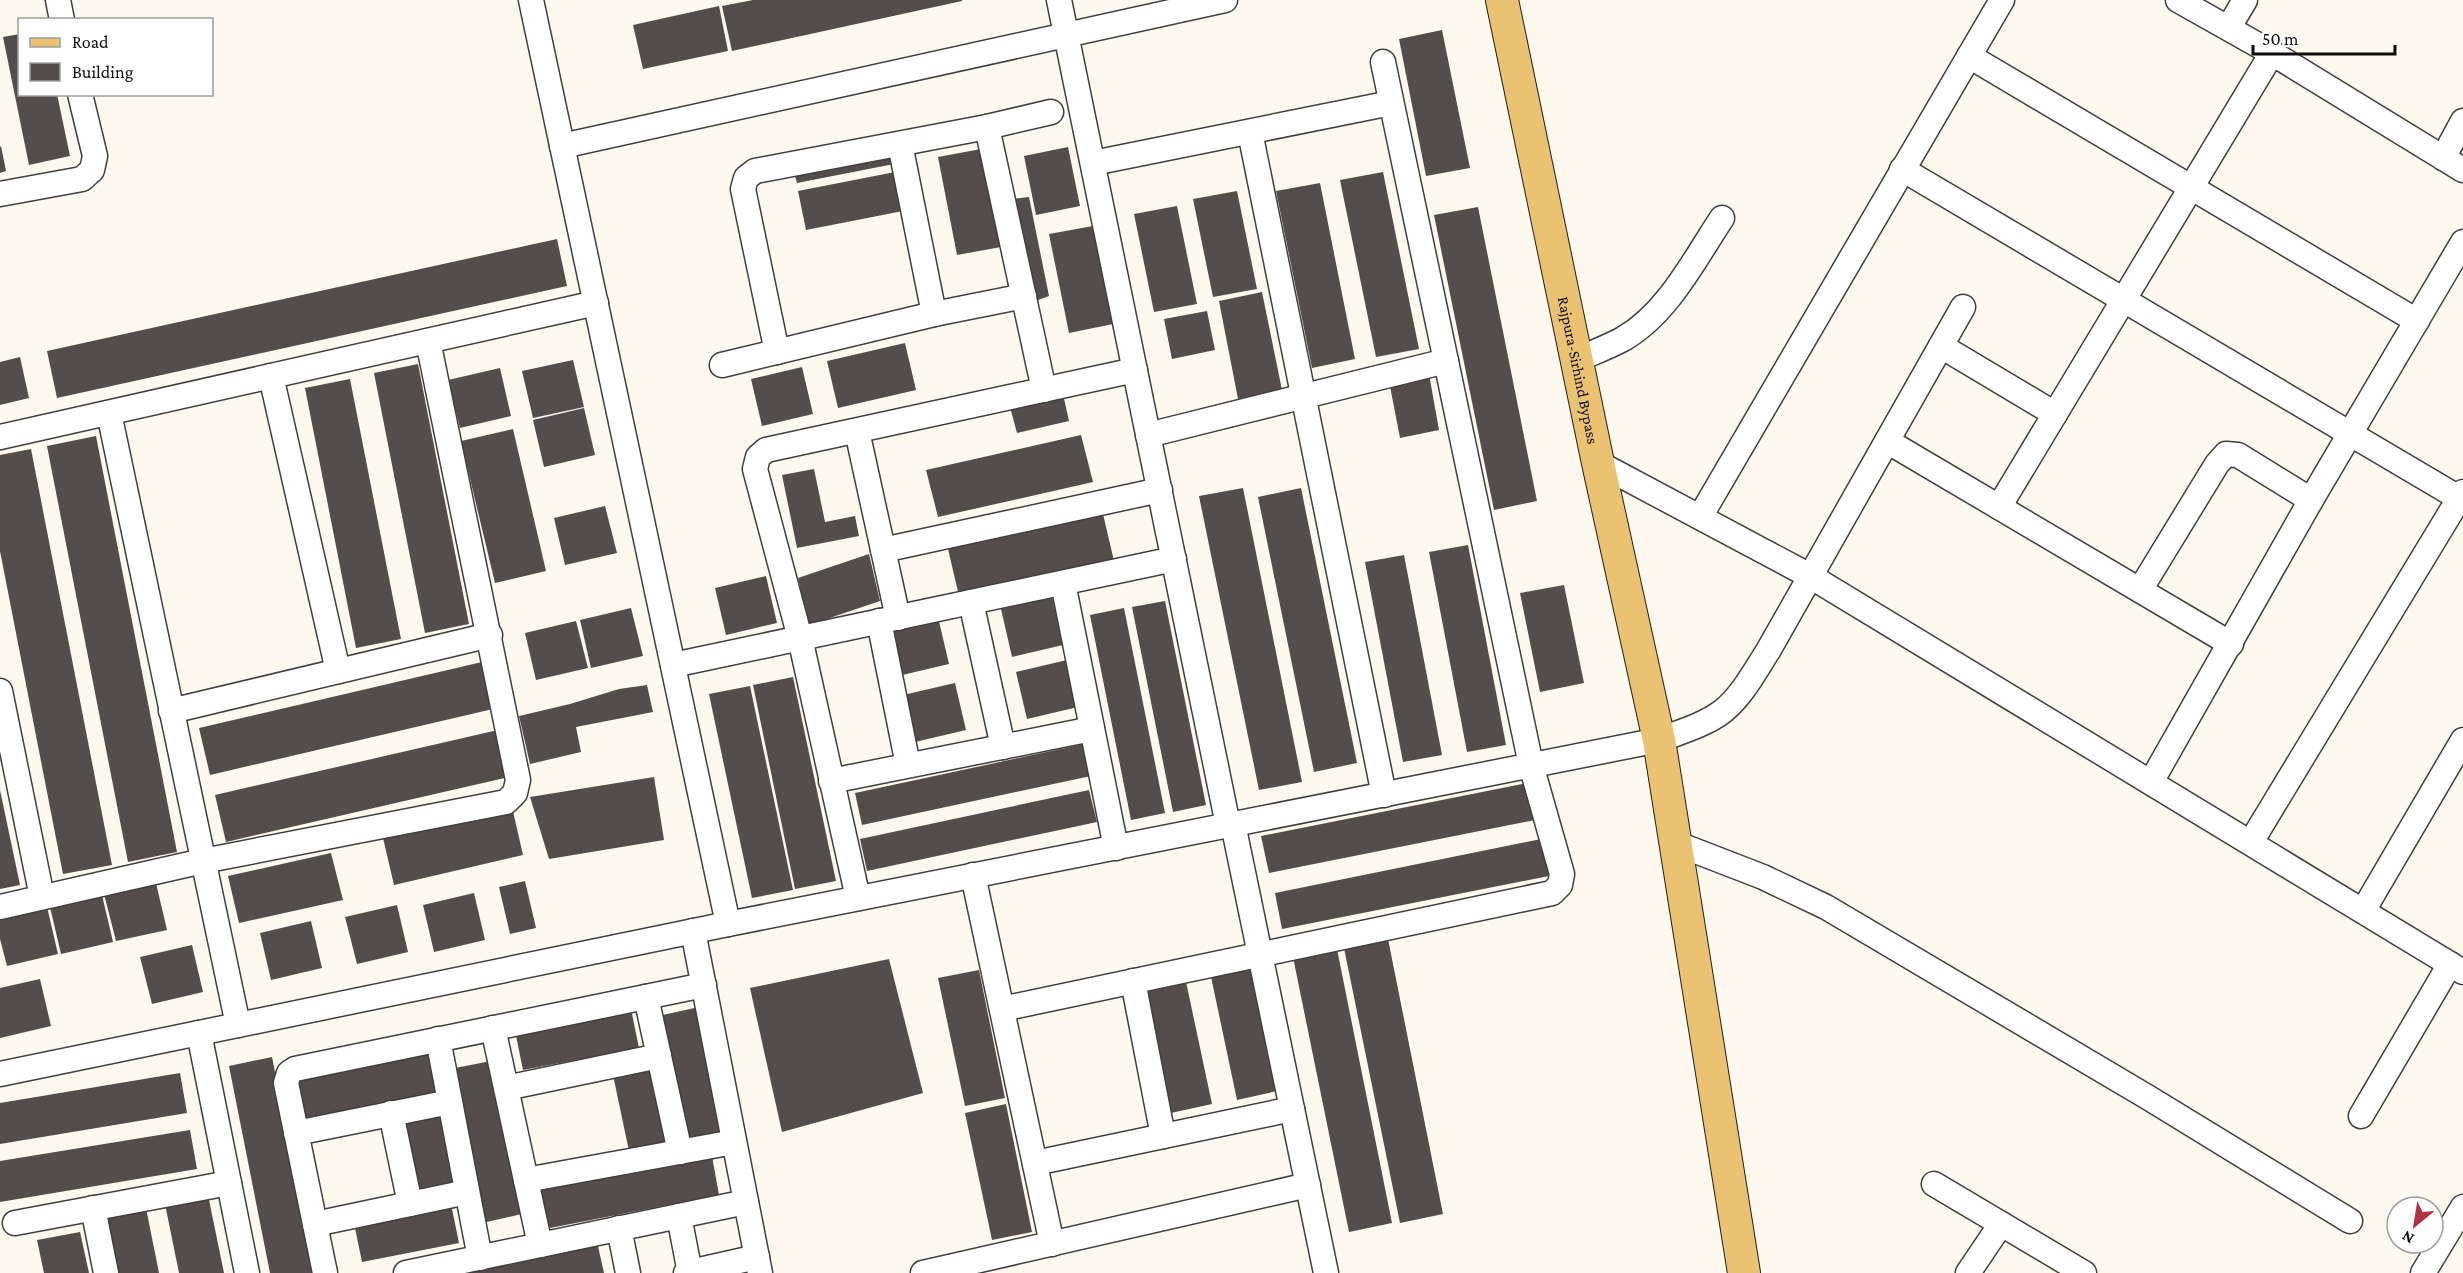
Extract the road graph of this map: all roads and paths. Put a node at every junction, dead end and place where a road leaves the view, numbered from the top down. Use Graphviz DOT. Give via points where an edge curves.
graph roads {
  1 [pos="58,0"];
  2 [pos="531,0"];
  3 [pos="1059,0"];
  4 [pos="1225,0"];
  5 [pos="1502,0"];
  6 [pos="2002,0"];
  7 [pos="2178,0"];
  8 [pos="2245,0"];
  9 [pos="62,18"];
  10 [pos="2229,27"];
  11 [pos="1067,35"];
  12 [pos="2272,53"];
  13 [pos="1969,56"];
  14 [pos="1383,62"];
  15 [pos="80,96"];
  16 [pos="1392,103"];
  17 [pos="1051,112"];
  18 [pos="2463,121"];
  19 [pos="987,127"];
  20 [pos="1250,132"];
  21 [pos="900,144"];
  22 [pos="562,146"];
  23 [pos="1093,163"];
  24 [pos="2453,164"];
  25 [pos="1902,169"];
  26 [pos="2191,186"];
  27 [pos="0,194"];
  28 [pos="1722,218"];
  29 [pos="2463,242"];
  30 [pos="1024,296"];
  31 [pos="2123,301"];
  32 [pos="596,303"];
  33 [pos="1963,307"];
  34 [pos="934,314"];
  35 [pos="2417,321"];
  36 [pos="428,341"];
  37 [pos="1941,346"];
  38 [pos="777,352"];
  39 [pos="1576,360"];
  40 [pos="1446,361"];
  41 [pos="722,365"];
  42 [pos="1135,370"];
  43 [pos="271,376"];
  44 [pos="1044,390"];
  45 [pos="1304,397"];
  46 [pos="109,413"];
  47 [pos="2055,414"];
  48 [pos="857,431"];
  49 [pos="1148,435"];
  50 [pos="2351,436"];
  51 [pos="0,437"];
  52 [pos="1887,441"];
  53 [pos="1598,463"];
  54 [pos="1160,490"];
  55 [pos="2461,495"];
  56 [pos="2311,500"];
  57 [pos="1999,507"];
  58 [pos="1700,516"];
  59 [pos="883,550"];
  60 [pos="1174,559"];
  61 [pos="1809,576"];
  62 [pos="1063,583"];
  63 [pos="2140,590"];
  64 [pos="971,602"];
  65 [pos="888,619"];
  66 [pos="490,635"];
  67 [pos="800,638"];
  68 [pos="2231,644"];
  69 [pos="673,665"];
  70 [pos="338,671"];
  71 [pos="0,691"];
  72 [pos="171,711"];
  73 [pos="1092,729"];
  74 [pos="1659,740"];
  75 [pos="2463,740"];
  76 [pos="1003,747"];
  77 [pos="908,765"];
  78 [pos="1531,765"];
  79 [pos="831,781"];
  80 [pos="2151,782"];
  81 [pos="1384,795"];
  82 [pos="1231,825"];
  83 [pos="2251,842"];
  84 [pos="1675,843"];
  85 [pos="1116,848"];
  86 [pos="203,861"];
  87 [pos="974,875"];
  88 [pos="42,897"];
  89 [pos="858,898"];
  90 [pos="0,907"];
  91 [pos="2363,911"];
  92 [pos="728,924"];
  93 [pos="693,931"];
  94 [pos="1260,953"];
  95 [pos="2456,968"];
  96 [pos="1133,981"];
  97 [pos="704,985"];
  98 [pos="646,997"];
  99 [pos="1002,1009"];
  100 [pos="238,1025"];
  101 [pos="494,1028"];
  102 [pos="199,1033"];
  103 [pos="438,1039"];
  104 [pos="659,1056"];
  105 [pos="0,1074"];
  106 [pos="506,1088"];
  107 [pos="450,1102"];
  108 [pos="1292,1108"];
  109 [pos="391,1113"];
  110 [pos="2361,1116"];
  111 [pos="296,1133"];
  112 [pos="1163,1136"];
  113 [pos="734,1142"];
  114 [pos="680,1152"];
  115 [pos="1035,1162"];
  116 [pos="526,1180"];
  117 [pos="229,1183"];
  118 [pos="1934,1184"];
  119 [pos="1308,1185"];
  120 [pos="467,1192"];
  121 [pos="746,1202"];
  122 [pos="410,1204"];
  123 [pos="2463,1207"];
  124 [pos="93,1208"];
  125 [pos="679,1216"];
  126 [pos="2350,1221"];
  127 [pos="15,1223"];
  128 [pos="315,1224"];
  129 [pos="2001,1224"];
  130 [pos="619,1228"];
  131 [pos="1052,1244"];
  132 [pos="540,1245"];
  133 [pos="480,1258"];
  134 [pos="758,1265"];
  135 [pos="444,1269"];
  136 [pos="106,1273"];
  137 [pos="247,1273"];
  138 [pos="325,1273"];
  139 [pos="406,1273"];
  140 [pos="628,1273"];
  141 [pos="688,1273"];
  142 [pos="923,1273"];
  143 [pos="1326,1273"];
  144 [pos="1744,1273"];
  145 [pos="1968,1273"];
  146 [pos="2084,1273"];
  147 [pos="2423,1273"];
  1 -- 9 [label="street"];
  2 -- 22 [label="street"];
  3 -- 11 [label="street"];
  4 -- 11 [label="street"];
  5 -- 39 [label="main road, Rajpura-Sirhind Bypass"];
  6 -- 13 [label="street"];
  7 -- 10 [label="street"];
  8 -- 10 [label="street"];
  10 -- 12 [label="street"];
  11 -- 22 [label="street"];
  11 -- 23 [label="street"];
  12 -- 24 [label="street"];
  12 -- 26 [label="street"];
  13 -- 25 [label="street"];
  13 -- 26 [label="street"];
  14 -- 16 [label="street"];
  15 -- 27 [label="street" via="95,156 92,170 82,179"];
  16 -- 20 [label="street"];
  16 -- 40 [label="street"];
  17 -- 19 [label="street"];
  18 -- 24 [label="street"];
  19 -- 21 [label="street"];
  19 -- 30 [label="street"];
  20 -- 23 [label="street"];
  20 -- 45 [label="street"];
  21 -- 34 [label="street"];
  21 -- 38 [label="street" via="755,171 746,178 743,189"];
  22 -- 32 [label="street"];
  23 -- 42 [label="street"];
  25 -- 31 [label="street"];
  25 -- 58 [label="street"];
  26 -- 31 [label="street"];
  26 -- 35 [label="street"];
  28 -- 39 [label="street" via="1668,299 1647,321 1624,339"];
  29 -- 35 [label="street"];
  30 -- 34 [label="street"];
  30 -- 44 [label="street"];
  31 -- 47 [label="street"];
  31 -- 50 [label="street"];
  32 -- 36 [label="street"];
  32 -- 69 [label="street"];
  33 -- 37 [label="street"];
  34 -- 38 [label="street"];
  35 -- 50 [label="street"];
  36 -- 43 [label="street"];
  36 -- 66 [label="street"];
  37 -- 47 [label="street"];
  37 -- 52 [label="street"];
  38 -- 41 [label="street"];
  39 -- 53 [label="main road, Rajpura-Sirhind Bypass"];
  40 -- 45 [label="street"];
  40 -- 78 [label="street"];
  42 -- 44 [label="street"];
  42 -- 49 [label="street"];
  43 -- 46 [label="street"];
  43 -- 70 [label="street"];
  44 -- 48 [label="street"];
  45 -- 49 [label="street"];
  45 -- 81 [label="street"];
  46 -- 51 [label="street"];
  46 -- 72 [label="street"];
  47 -- 57 [label="street"];
  48 -- 59 [label="street"];
  48 -- 67 [label="street" via="766,450 755,469"];
  49 -- 54 [label="street"];
  50 -- 55 [label="street"];
  50 -- 56 [label="street"];
  52 -- 57 [label="street"];
  52 -- 61 [label="street"];
  53 -- 58 [label="street"];
  53 -- 74 [label="main road, Rajpura-Sirhind Bypass"];
  54 -- 59 [label="street"];
  54 -- 60 [label="street"];
  55 -- 83 [label="street"];
  56 -- 63 [label="street" via="2238,455 2226,454"];
  56 -- 68 [label="street"];
  57 -- 63 [label="street"];
  58 -- 61 [label="street"];
  59 -- 65 [label="street"];
  60 -- 62 [label="street"];
  60 -- 82 [label="street"];
  61 -- 74 [label="street" via="1746,685 1723,711"];
  61 -- 80 [label="street"];
  62 -- 64 [label="street"];
  62 -- 73 [label="street"];
  63 -- 68 [label="street"];
  64 -- 65 [label="street"];
  64 -- 76 [label="street"];
  65 -- 67 [label="street"];
  65 -- 77 [label="street"];
  66 -- 70 [label="street"];
  66 -- 86 [label="street" via="518,780 515,793 506,802"];
  67 -- 69 [label="street"];
  67 -- 79 [label="street"];
  68 -- 80 [label="street"];
  69 -- 92 [label="street"];
  70 -- 72 [label="street"];
  71 -- 88 [label="street"];
  72 -- 86 [label="street"];
  73 -- 76 [label="street"];
  73 -- 85 [label="street"];
  74 -- 78 [label="street"];
  74 -- 84 [label="main road, Rajpura-Sirhind Bypass"];
  75 -- 91 [label="street"];
  76 -- 77 [label="street"];
  77 -- 79 [label="street"];
  78 -- 81 [label="street"];
  78 -- 94 [label="street" via="1562,874 1560,885 1552,893"];
  79 -- 89 [label="street"];
  80 -- 83 [label="street"];
  81 -- 82 [label="street"];
  82 -- 85 [label="street"];
  82 -- 94 [label="street"];
  83 -- 91 [label="street"];
  84 -- 126 [label="street" via="1763,877 1826,907"];
  84 -- 144 [label="main road, Rajpura-Sirhind Bypass"];
  85 -- 87 [label="street"];
  86 -- 88 [label="street"];
  86 -- 100 [label="street"];
  87 -- 89 [label="street"];
  87 -- 99 [label="street"];
  88 -- 90 [label="street"];
  89 -- 92 [label="street"];
  91 -- 95 [label="street"];
  92 -- 93 [label="street"];
  93 -- 97 [label="street"];
  93 -- 100 [label="street"];
  94 -- 96 [label="street"];
  94 -- 108 [label="street"];
  95 -- 110 [label="street"];
  96 -- 99 [label="street"];
  96 -- 112 [label="street"];
  97 -- 98 [label="street"];
  97 -- 113 [label="street"];
  98 -- 101 [label="street"];
  98 -- 104 [label="street"];
  99 -- 115 [label="street"];
  100 -- 102 [label="street"];
  101 -- 103 [label="street"];
  101 -- 106 [label="street"];
  102 -- 105 [label="street"];
  102 -- 117 [label="street"];
  103 -- 107 [label="street"];
  103 -- 111 [label="street" via="295,1069 286,1083"];
  104 -- 106 [label="street"];
  104 -- 114 [label="street"];
  106 -- 116 [label="street"];
  107 -- 109 [label="street"];
  107 -- 120 [label="street"];
  108 -- 112 [label="street"];
  108 -- 119 [label="street"];
  109 -- 111 [label="street"];
  109 -- 122 [label="street"];
  111 -- 128 [label="street"];
  112 -- 115 [label="street"];
  113 -- 114 [label="street"];
  113 -- 121 [label="street"];
  114 -- 116 [label="street"];
  115 -- 131 [label="street"];
  116 -- 132 [label="street"];
  117 -- 124 [label="street"];
  117 -- 137 [label="street"];
  118 -- 129 [label="street"];
  119 -- 131 [label="street"];
  119 -- 143 [label="street"];
  120 -- 122 [label="street"];
  120 -- 133 [label="street"];
  121 -- 125 [label="street"];
  121 -- 134 [label="street"];
  122 -- 128 [label="street"];
  123 -- 147 [label="street"];
  124 -- 127 [label="street"];
  124 -- 136 [label="street"];
  125 -- 130 [label="street"];
  125 -- 141 [label="street"];
  128 -- 138 [label="street"];
  129 -- 145 [label="street"];
  129 -- 146 [label="street"];
  130 -- 132 [label="street"];
  130 -- 140 [label="street"];
  131 -- 142 [label="street"];
  132 -- 133 [label="street"];
  133 -- 135 [label="street"];
  134 -- 141 [label="street"];
  135 -- 139 [label="street"];
}
